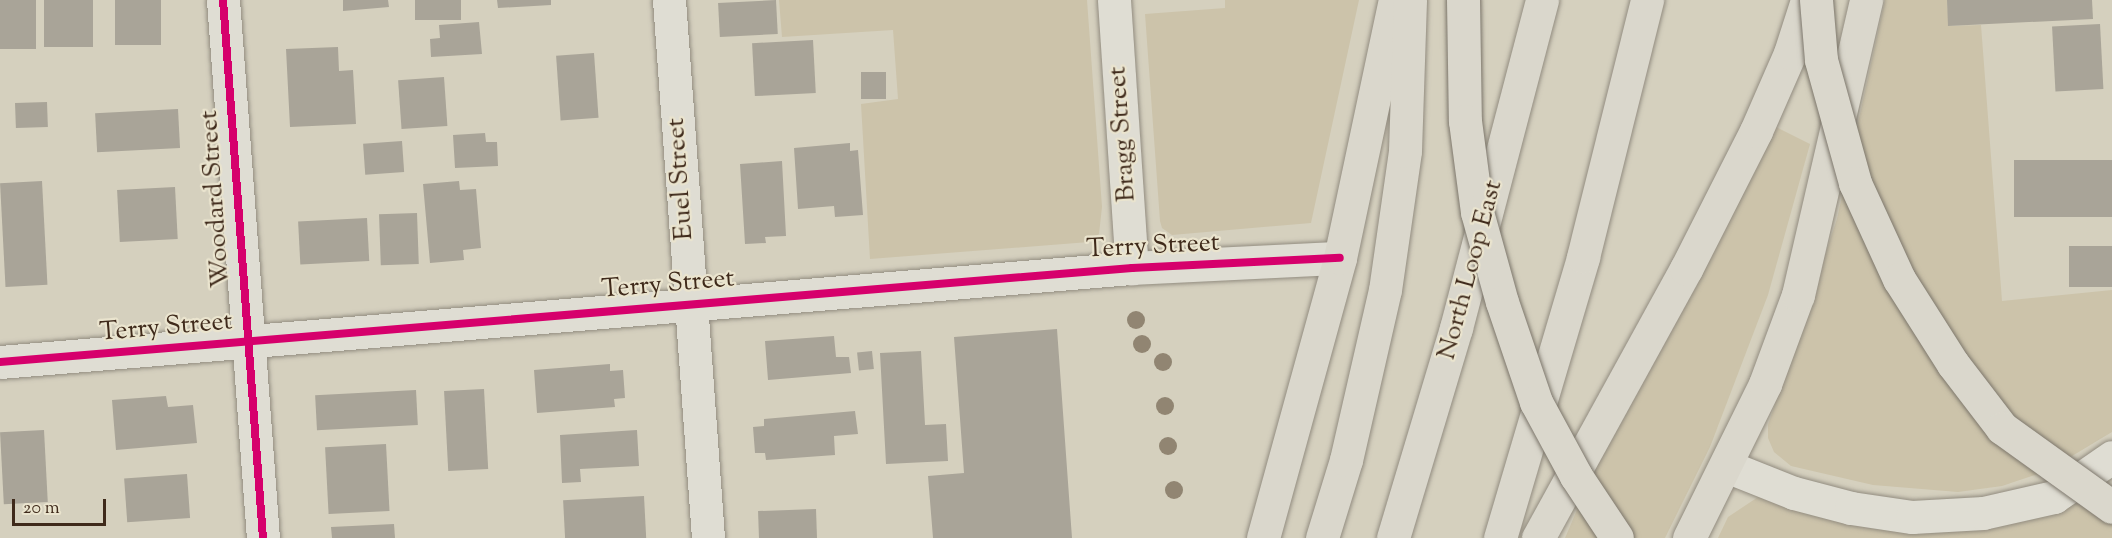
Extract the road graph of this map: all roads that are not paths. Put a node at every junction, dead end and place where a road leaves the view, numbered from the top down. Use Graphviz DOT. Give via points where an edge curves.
graph roads {
  1 [pos="223,0"];
  2 [pos="669,0"];
  3 [pos="1114,0"];
  4 [pos="1395,0"];
  5 [pos="1410,0"];
  6 [pos="1463,0"];
  7 [pos="1542,0"];
  8 [pos="1647,0"];
  9 [pos="1807,0"];
  10 [pos="1816,0"];
  11 [pos="1866,0"];
  12 [pos="1340,258"];
  13 [pos="1132,268"];
  14 [pos="690,304"];
  15 [pos="247,342"];
  16 [pos="0,362"];
  17 [pos="2112,457"];
  18 [pos="1726,466"];
  19 [pos="2112,507"];
  20 [pos="262,538"];
  21 [pos="708,538"];
  22 [pos="1263,538"];
  23 [pos="1322,538"];
  24 [pos="1393,538"];
  25 [pos="1500,538"];
  26 [pos="1538,538"];
  27 [pos="1617,538"];
  28 [pos="1689,538"];
  1 -- 15 [label="street, Woodard Street"];
  2 -- 14 [label="street, Euel Street"];
  3 -- 13 [label="street, Bragg Street"];
  4 -- 12 [label="main road"];
  5 -- 23 [label="main road" via="1405,152 1386,279 1361,397"];
  6 -- 27 [label="main road, bridge" via="1465,121 1477,212 1502,302 1536,402"];
  7 -- 24 [label="main road, North Loop East" via="1456,328"];
  8 -- 25 [label="main road" via="1583,257"];
  9 -- 26 [label="main road" via="1790,53 1750,142 1686,269"];
  10 -- 19 [label="main road, bridge" via="1821,60 1855,183 1899,279 1953,364 2002,428"];
  11 -- 18 [label="main road" via="1798,295 1765,384"];
  12 -- 13 [label="street, Terry Street"];
  12 -- 22 [label="main road"];
  13 -- 14 [label="street, Terry Street"];
  14 -- 15 [label="street, Terry Street"];
  14 -- 21 [label="street, Euel Street"];
  15 -- 16 [label="street, Terry Street"];
  15 -- 20 [label="street, Woodard Street"];
  17 -- 18 [label="street" via="2054,497 1983,513 1912,517 1851,508 1794,493"];
  18 -- 28 [label="main road"];
}
